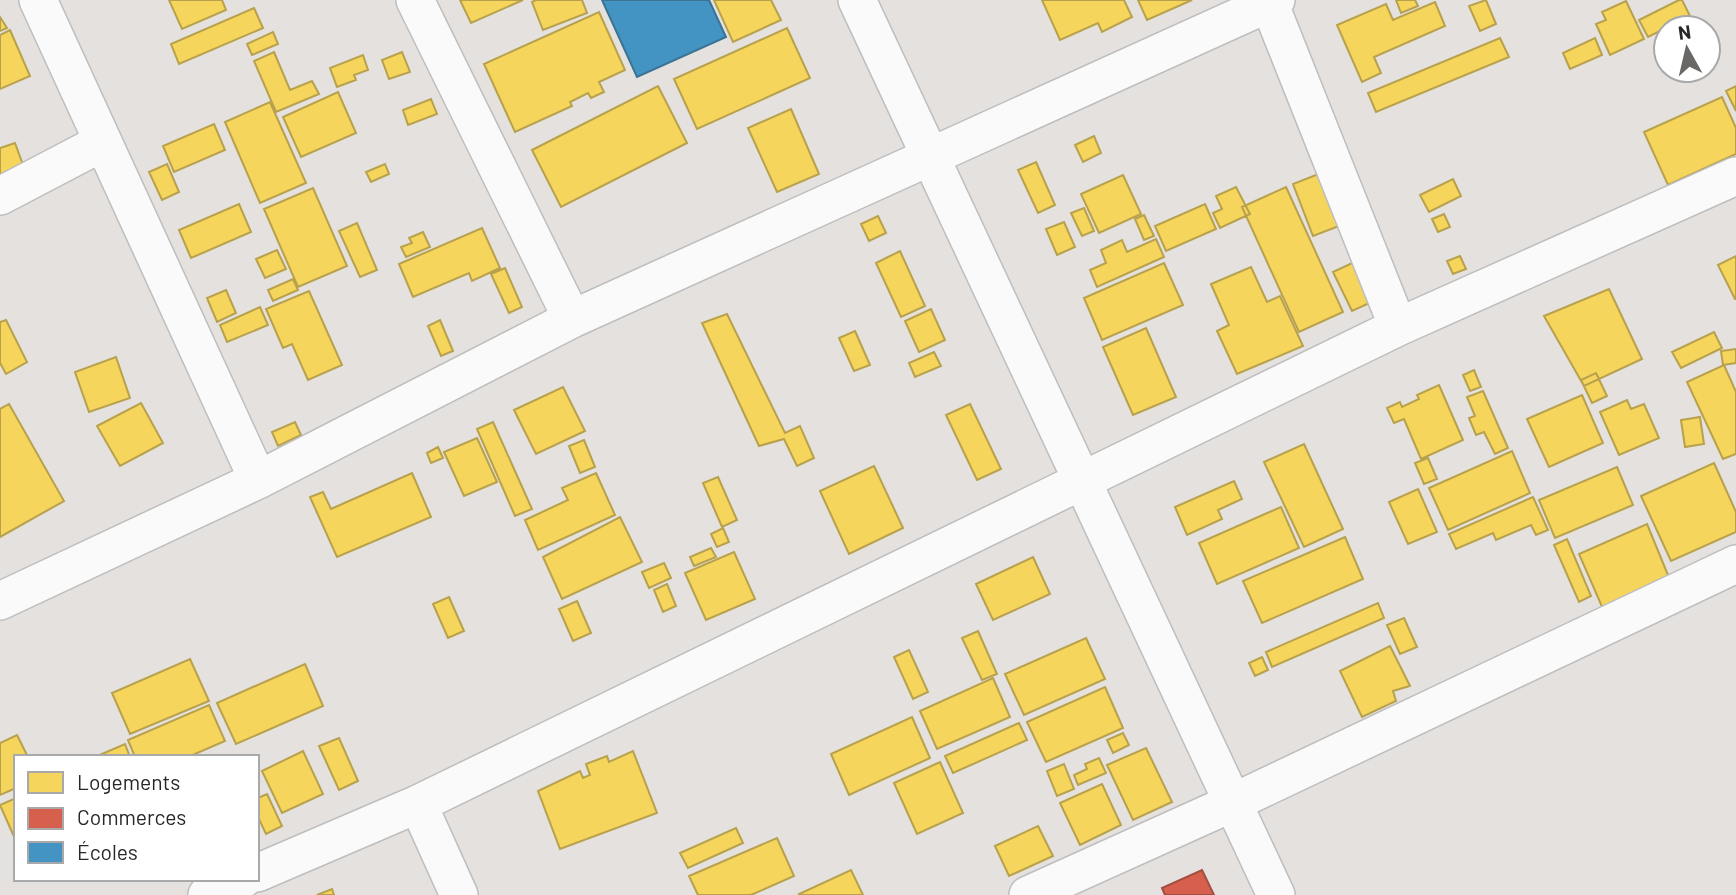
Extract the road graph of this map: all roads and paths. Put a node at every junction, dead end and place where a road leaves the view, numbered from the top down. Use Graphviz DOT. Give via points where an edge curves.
graph roads {
  1 [pos="38,0"];
  2 [pos="415,0"];
  3 [pos="857,0"];
  4 [pos="1271,1"];
  5 [pos="103,142"];
  6 [pos="931,157"];
  7 [pos="1736,176"];
  8 [pos="0,196"];
  9 [pos="572,319"];
  10 [pos="1398,327"];
  11 [pos="258,480"];
  12 [pos="1082,481"];
  13 [pos="1736,564"];
  14 [pos="0,601"];
  15 [pos="1233,803"];
  16 [pos="418,804"];
  17 [pos="259,872"];
  18 [pos="238,881"];
  19 [pos="207,895"];
  20 [pos="459,895"];
  21 [pos="1028,895"];
  22 [pos="1276,895"];
  1 -- 5 [label="street"];
  2 -- 9 [label="street"];
  3 -- 6 [label="street"];
  4 -- 6 [label="street"];
  4 -- 10 [label="street"];
  5 -- 8 [label="street"];
  5 -- 11 [label="street"];
  6 -- 9 [label="street"];
  6 -- 12 [label="street"];
  7 -- 10 [label="street"];
  9 -- 11 [label="street"];
  10 -- 12 [label="street"];
  11 -- 14 [label="street"];
  12 -- 15 [label="street"];
  12 -- 16 [label="street"];
  13 -- 15 [label="street"];
  15 -- 21 [label="street"];
  15 -- 22 [label="street"];
  16 -- 17 [label="street"];
  16 -- 20 [label="street"];
  18 -- 19 [label="street"];
}
